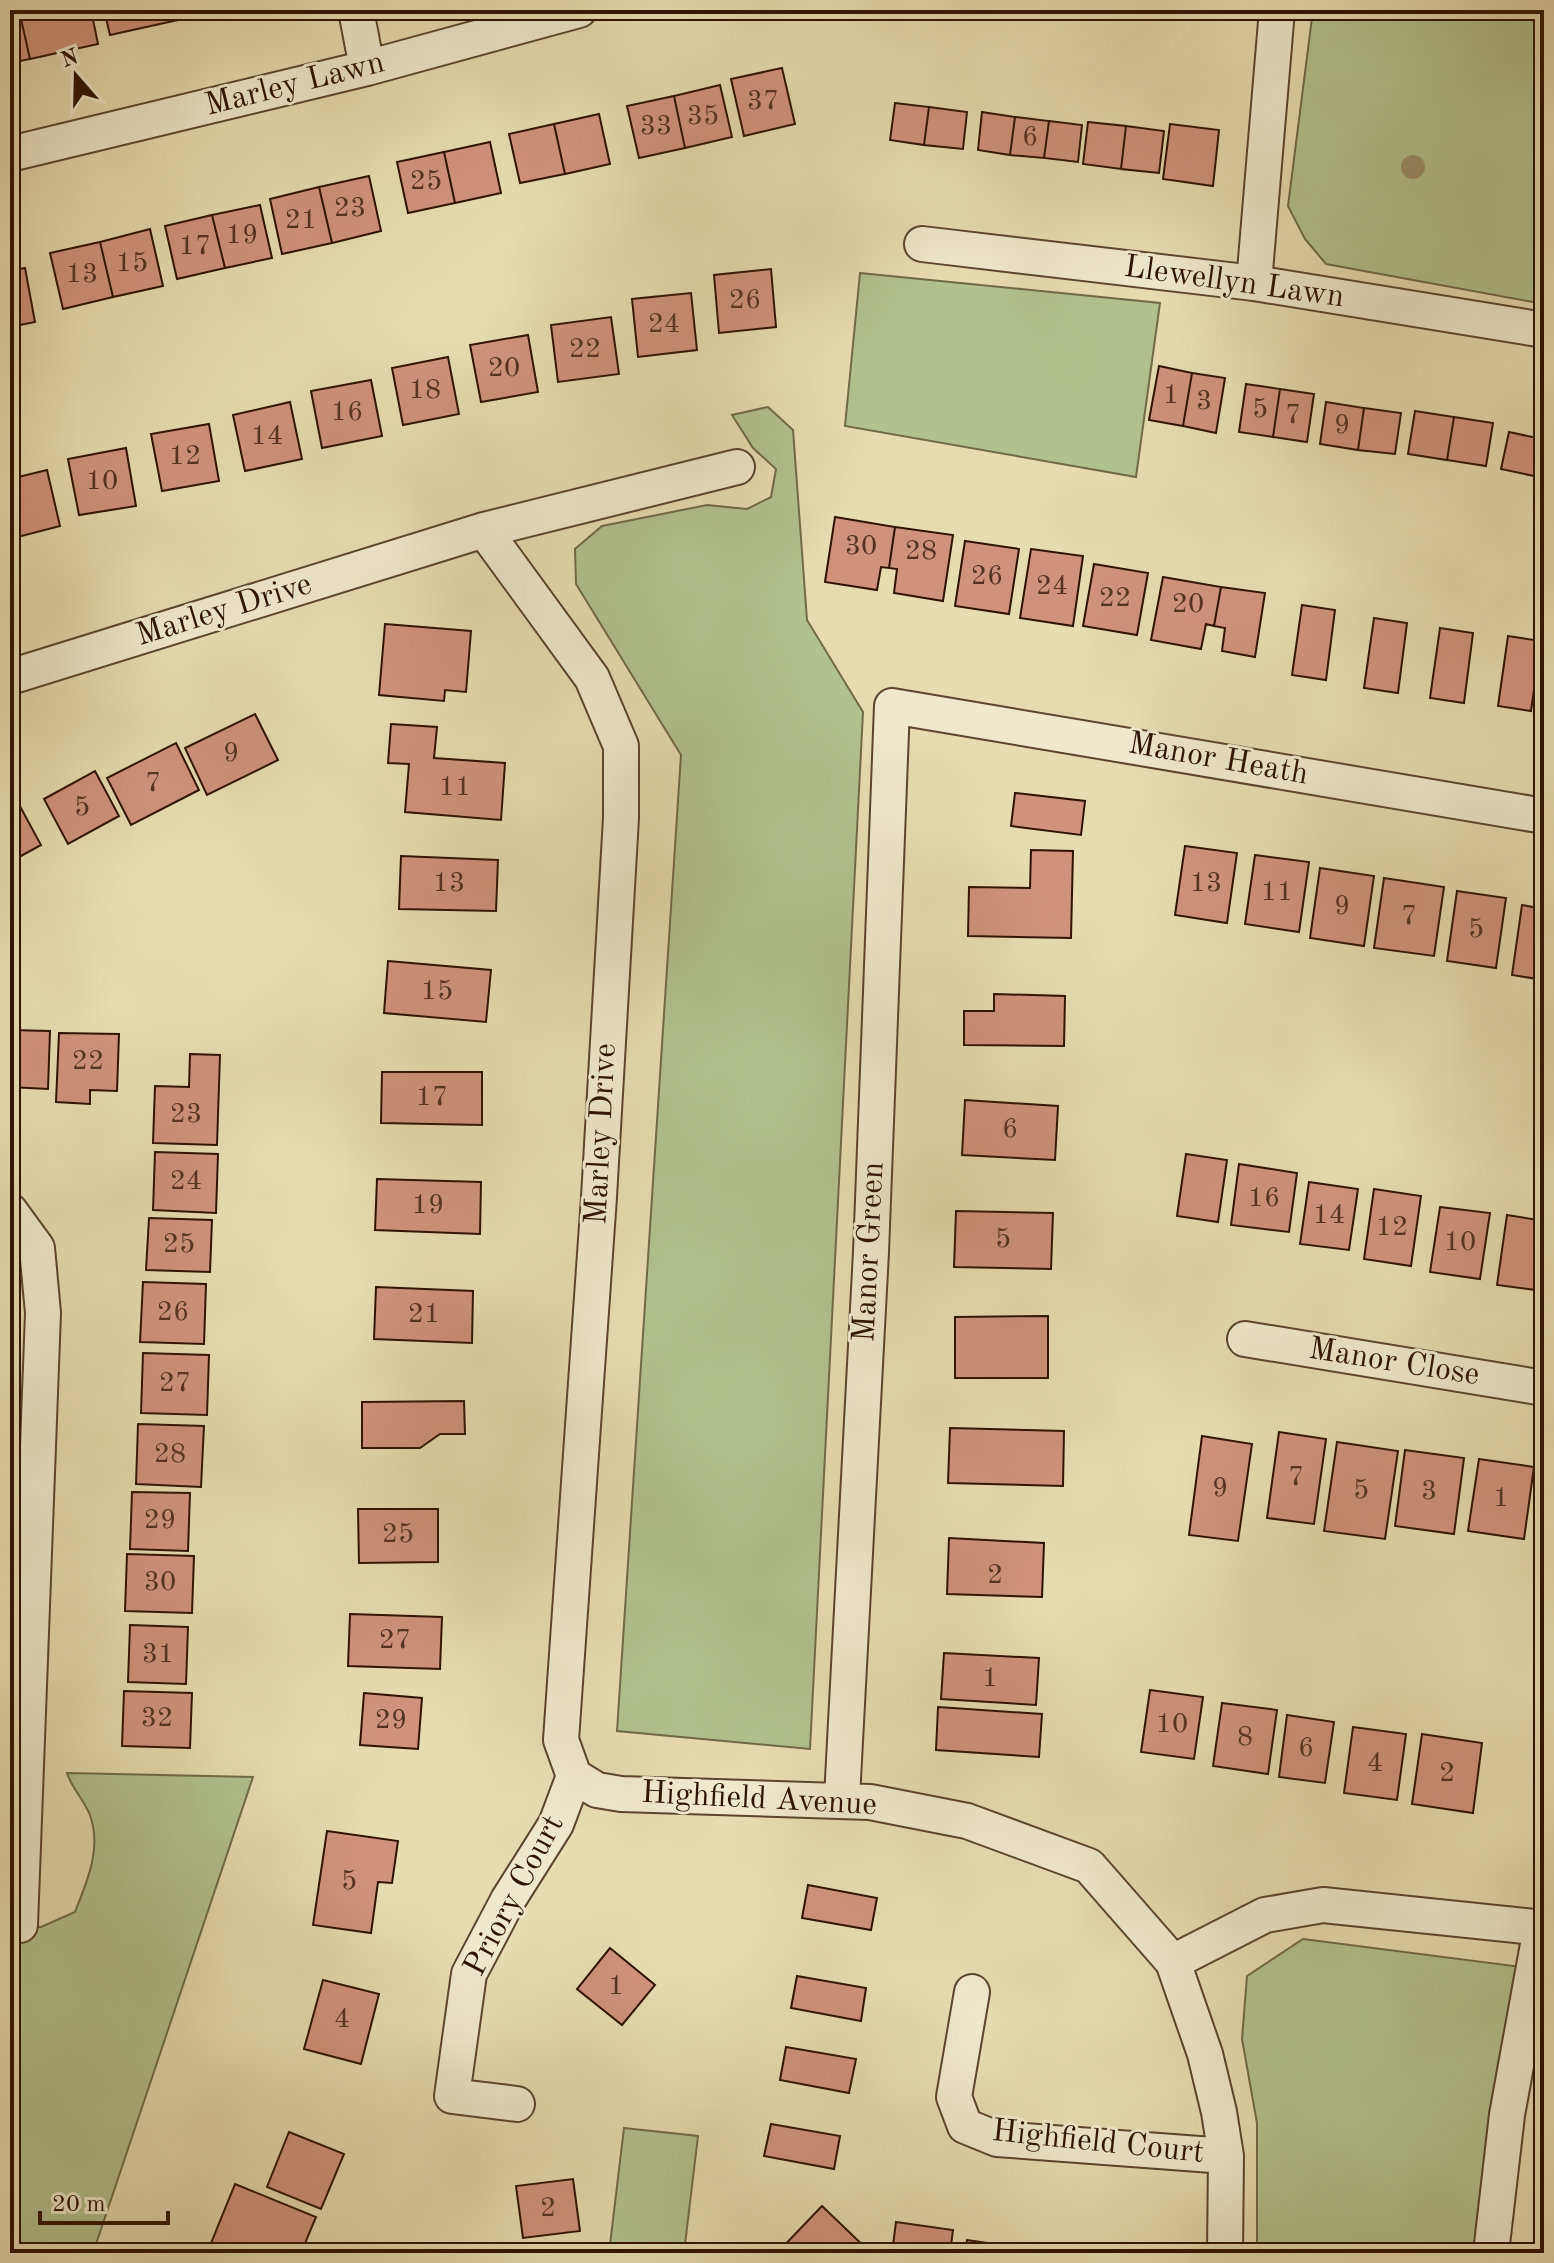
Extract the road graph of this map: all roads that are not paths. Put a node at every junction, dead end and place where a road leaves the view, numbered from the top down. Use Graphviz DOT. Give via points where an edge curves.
graph roads {
  1 [pos="356,10"];
  2 [pos="579,10"];
  3 [pos="1277,10"];
  4 [pos="367,68"];
  5 [pos="10,154"];
  6 [pos="922,244"];
  7 [pos="1254,283"];
  8 [pos="1544,330"];
  9 [pos="737,467"];
  10 [pos="484,530"];
  11 [pos="10,677"];
  12 [pos="892,706"];
  13 [pos="1544,816"];
  14 [pos="10,1211"];
  15 [pos="1245,1339"];
  16 [pos="1544,1388"];
  17 [pos="574,1776"];
  18 [pos="842,1798"];
  19 [pos="20,1925"];
  20 [pos="1543,1928"];
  21 [pos="1173,1962"];
  22 [pos="972,1992"];
  23 [pos="517,2104"];
  24 [pos="1226,2156"];
  25 [pos="1225,2253"];
  26 [pos="1491,2253"];
  1 -- 4 [label="street"];
  2 -- 4 [label="street, Marley Lawn"];
  3 -- 7 [label="street"];
  4 -- 5 [label="street, Marley Lawn"];
  6 -- 7 [label="street, Llewellyn Lawn"];
  7 -- 8 [label="street, Llewellyn Lawn"];
  9 -- 10 [label="street, Marley Drive"];
  10 -- 11 [label="street, Marley Drive"];
  10 -- 17 [label="street, Marley Drive" via="592,678 621,746 600,1181 561,1740"];
  12 -- 13 [label="street, Manor Heath"];
  12 -- 18 [label="street, Manor Green"];
  14 -- 19 [label="street" via="37,1248 43,1313"];
  15 -- 16 [label="street, Manor Close"];
  17 -- 18 [label="street, Highfield Avenue" via="597,1790 621,1794"];
  17 -- 23 [label="street, Priory Court" via="556,1824 469,1974 452,2096"];
  18 -- 21 [label="street, Highfield Avenue" via="967,1821 1089,1866"];
  20 -- 21 [label="street" via="1323,1905 1265,1915"];
  20 -- 26 [label="street" via="1507,2115"];
  21 -- 24 [label="street, Highfield Avenue" via="1205,2054"];
  22 -- 24 [label="street, Highfield Court" via="954,2097 965,2126 997,2139"];
  24 -- 25 [label="street, Highfield Avenue"];
}
